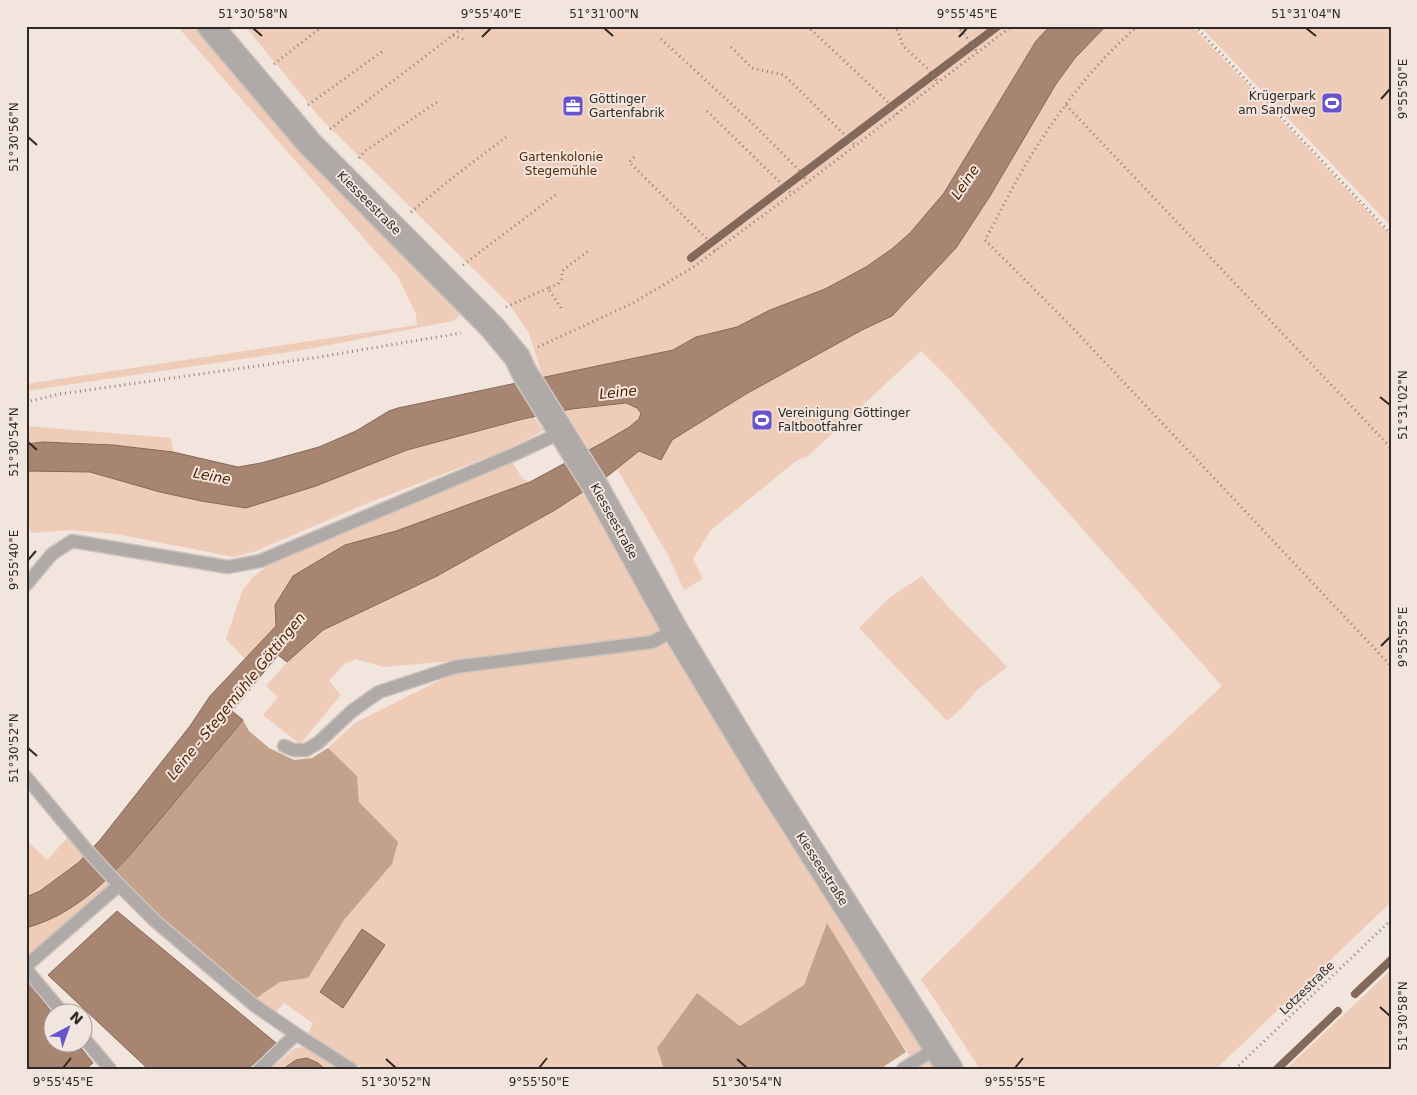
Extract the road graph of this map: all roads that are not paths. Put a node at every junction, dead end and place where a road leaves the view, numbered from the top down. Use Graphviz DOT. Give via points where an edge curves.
graph roads {
  1 [pos="210,26"];
  2 [pos="563,434"];
  3 [pos="26,585"];
  4 [pos="675,630"];
  5 [pos="284,746"];
  6 [pos="26,777"];
  7 [pos="115,882"];
  8 [pos="26,968"];
  9 [pos="54,1002"];
  10 [pos="296,1034"];
  11 [pos="92,1048"];
  12 [pos="936,1048"];
  13 [pos="110,1069"];
  14 [pos="260,1069"];
  15 [pos="351,1069"];
  16 [pos="903,1069"];
  17 [pos="950,1069"];
  1 -- 2 [label="street, Kiesseestraße" via="310,144 489,325 520,365"];
  2 -- 3 [label="lane" via="260,561 228,567 72,541 52,554"];
  2 -- 4 [label="street, Kiesseestraße"];
  4 -- 5 [label="lane" via="652,642 455,667 379,692 306,750"];
  4 -- 12 [label="street, Kiesseestraße"];
  6 -- 7 [label="lane"];
  7 -- 8 [label="lane"];
  7 -- 10 [label="lane" via="155,921 240,993"];
  8 -- 9 [label="lane"];
  10 -- 14 [label="lane"];
  10 -- 15 [label="lane"];
  11 -- 13 [label="lane"];
  12 -- 16 [label="lane"];
  12 -- 17 [label="street, Kiesseestraße"];
}
